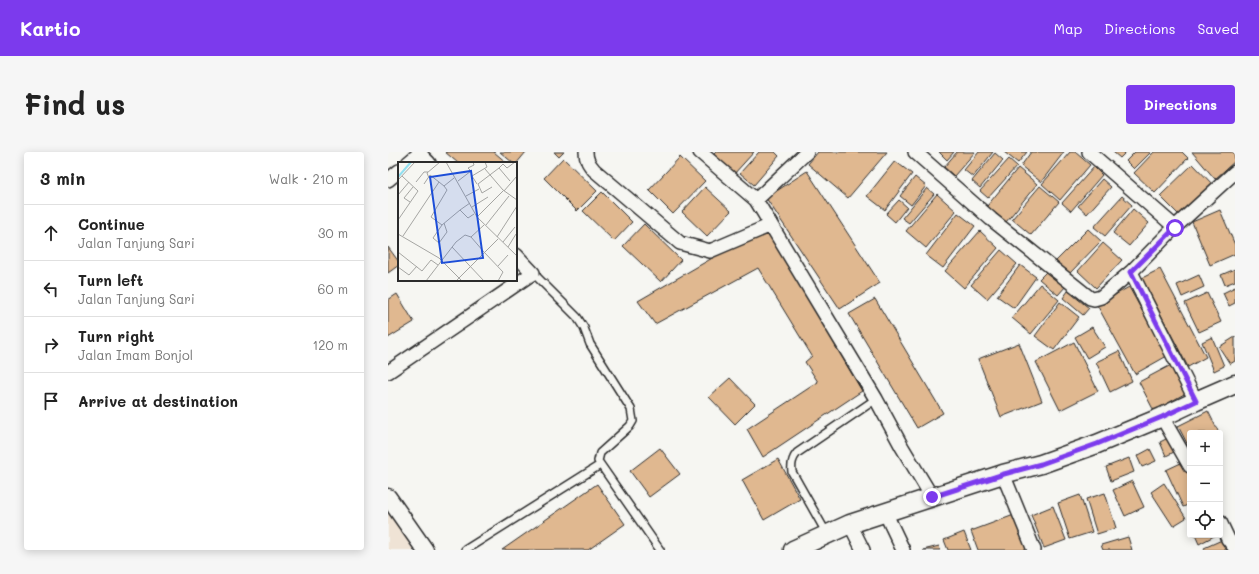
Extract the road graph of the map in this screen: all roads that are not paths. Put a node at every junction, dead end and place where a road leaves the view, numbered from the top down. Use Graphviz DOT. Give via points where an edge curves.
graph roads {
  1 [pos="586,152"];
  2 [pos="700,152"];
  3 [pos="807,152"];
  4 [pos="915,152"];
  5 [pos="1089,152"];
  6 [pos="422,155"];
  7 [pos="410,162"];
  8 [pos="398,172"];
  9 [pos="1235,172"];
  10 [pos="388,180"];
  11 [pos="756,200"];
  12 [pos="771,225"];
  13 [pos="1175,228"];
  14 [pos="517,256"];
  15 [pos="1131,272"];
  16 [pos="533,273"];
  17 [pos="388,372"];
  18 [pos="1235,384"];
  19 [pos="876,399"];
  20 [pos="1196,401"];
  21 [pos="1162,417"];
  22 [pos="1187,461"];
  23 [pos="600,465"];
  24 [pos="1004,474"];
  25 [pos="388,497"];
  26 [pos="932,497"];
  27 [pos="885,512"];
  28 [pos="850,524"];
  29 [pos="1223,528"];
  30 [pos="827,534"];
  31 [pos="1232,544"];
  32 [pos="425,550"];
  33 [pos="465,550"];
  34 [pos="660,550"];
  35 [pos="793,550"];
  36 [pos="863,550"];
  37 [pos="903,550"];
  38 [pos="1034,550"];
  1 -- 12 [label="street" via="588,164 594,170 680,243 710,251"];
  2 -- 11 [label="street"];
  3 -- 11 [label="street"];
  4 -- 15 [label="street" via="991,219 1090,298 1101,297"];
  5 -- 13 [label="street"];
  6 -- 7 [label="street"];
  8 -- 10 [label="street"];
  9 -- 13 [label="street"];
  11 -- 12 [label="street"];
  12 -- 19 [label="street"];
  13 -- 15 [label="street"];
  14 -- 16 [label="street"];
  15 -- 20 [label="street"];
  16 -- 17 [label="street"];
  16 -- 23 [label="lane" via="584,328 590,344 631,409 633,420 630,426 600,453"];
  18 -- 20 [label="main road"];
  19 -- 26 [label="street"];
  19 -- 30 [label="lane" via="796,453 793,458 792,472"];
  20 -- 21 [label="main road"];
  21 -- 22 [label="street"];
  21 -- 24 [label="main road" via="1097,444"];
  23 -- 33 [label="lane"];
  23 -- 34 [label="lane"];
  24 -- 26 [label="main road"];
  24 -- 38 [label="street"];
  25 -- 32 [label="street"];
  26 -- 27 [label="main road"];
  27 -- 28 [label="main road"];
  27 -- 37 [label="street"];
  28 -- 30 [label="main road"];
  28 -- 36 [label="street"];
  29 -- 31 [label="street"];
  30 -- 35 [label="main road"];
}
